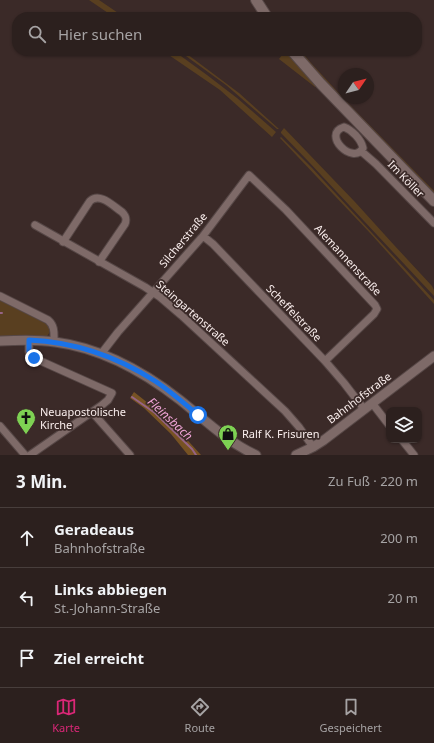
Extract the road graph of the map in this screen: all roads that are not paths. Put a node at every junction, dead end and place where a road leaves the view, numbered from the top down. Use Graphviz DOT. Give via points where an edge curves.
graph roads {
  1 [pos="256,0"];
  2 [pos="264,12"];
  3 [pos="296,56"];
  4 [pos="361,151"];
  5 [pos="249,175"];
  6 [pos="434,201"];
  7 [pos="434,223"];
  8 [pos="35,225"];
  9 [pos="203,236"];
  10 [pos="63,242"];
  11 [pos="99,262"];
  12 [pos="154,292"];
  13 [pos="0,296"];
  14 [pos="29,340"];
  15 [pos="0,341"];
  16 [pos="54,342"];
  17 [pos="101,354"];
  18 [pos="434,356"];
  19 [pos="325,361"];
  20 [pos="368,406"];
  21 [pos="92,412"];
  22 [pos="386,422"];
  23 [pos="0,426"];
  24 [pos="404,443"];
  25 [pos="313,447"];
  26 [pos="25,455"];
  27 [pos="30,455"];
  28 [pos="130,455"];
  29 [pos="256,455"];
  30 [pos="296,455"];
  31 [pos="414,455"];
  1 -- 2 [label="main road"];
  3 -- 6 [label="main road"];
  4 -- 7 [label="street, Im Köller"];
  5 -- 9 [label="street, Silcherstraße"];
  5 -- 19 [label="street, Alemannenstraße" via="296,221 377,309"];
  8 -- 10 [label="street, Steingartenstraße"];
  9 -- 12 [label="street, Silcherstraße"];
  9 -- 19 [label="street, Scheffelstraße"];
  10 -- 11 [label="street, Steingartenstraße"];
  10 -- 11 [label="street" via="90,201 93,198 100,198 124,214 126,221"];
  11 -- 12 [label="street, Steingartenstraße"];
  12 -- 17 [label="street, Silcherstraße"];
  12 -- 25 [label="street, Steingartenstraße" via="285,411"];
  13 -- 16 [label="street" via="48,320 53,326"];
  14 -- 15 [label="street"];
  14 -- 16 [label="street"];
  14 -- 21 [label="street" via="29,352 34,358 112,392 108,400"];
  16 -- 17 [label="street"];
  17 -- 29 [label="street" via="156,382 230,440"];
  18 -- 20 [label="street, Bahnhofstraße"];
  19 -- 20 [label="street, Scheffelstraße"];
  20 -- 22 [label="street, Scheffelstraße"];
  20 -- 25 [label="street, Bahnhofstraße"];
  21 -- 27 [label="street"];
  21 -- 28 [label="street"];
  23 -- 26 [label="street"];
  24 -- 31 [label="street"];
  25 -- 30 [label="street, Bahnhofstraße"];
}
